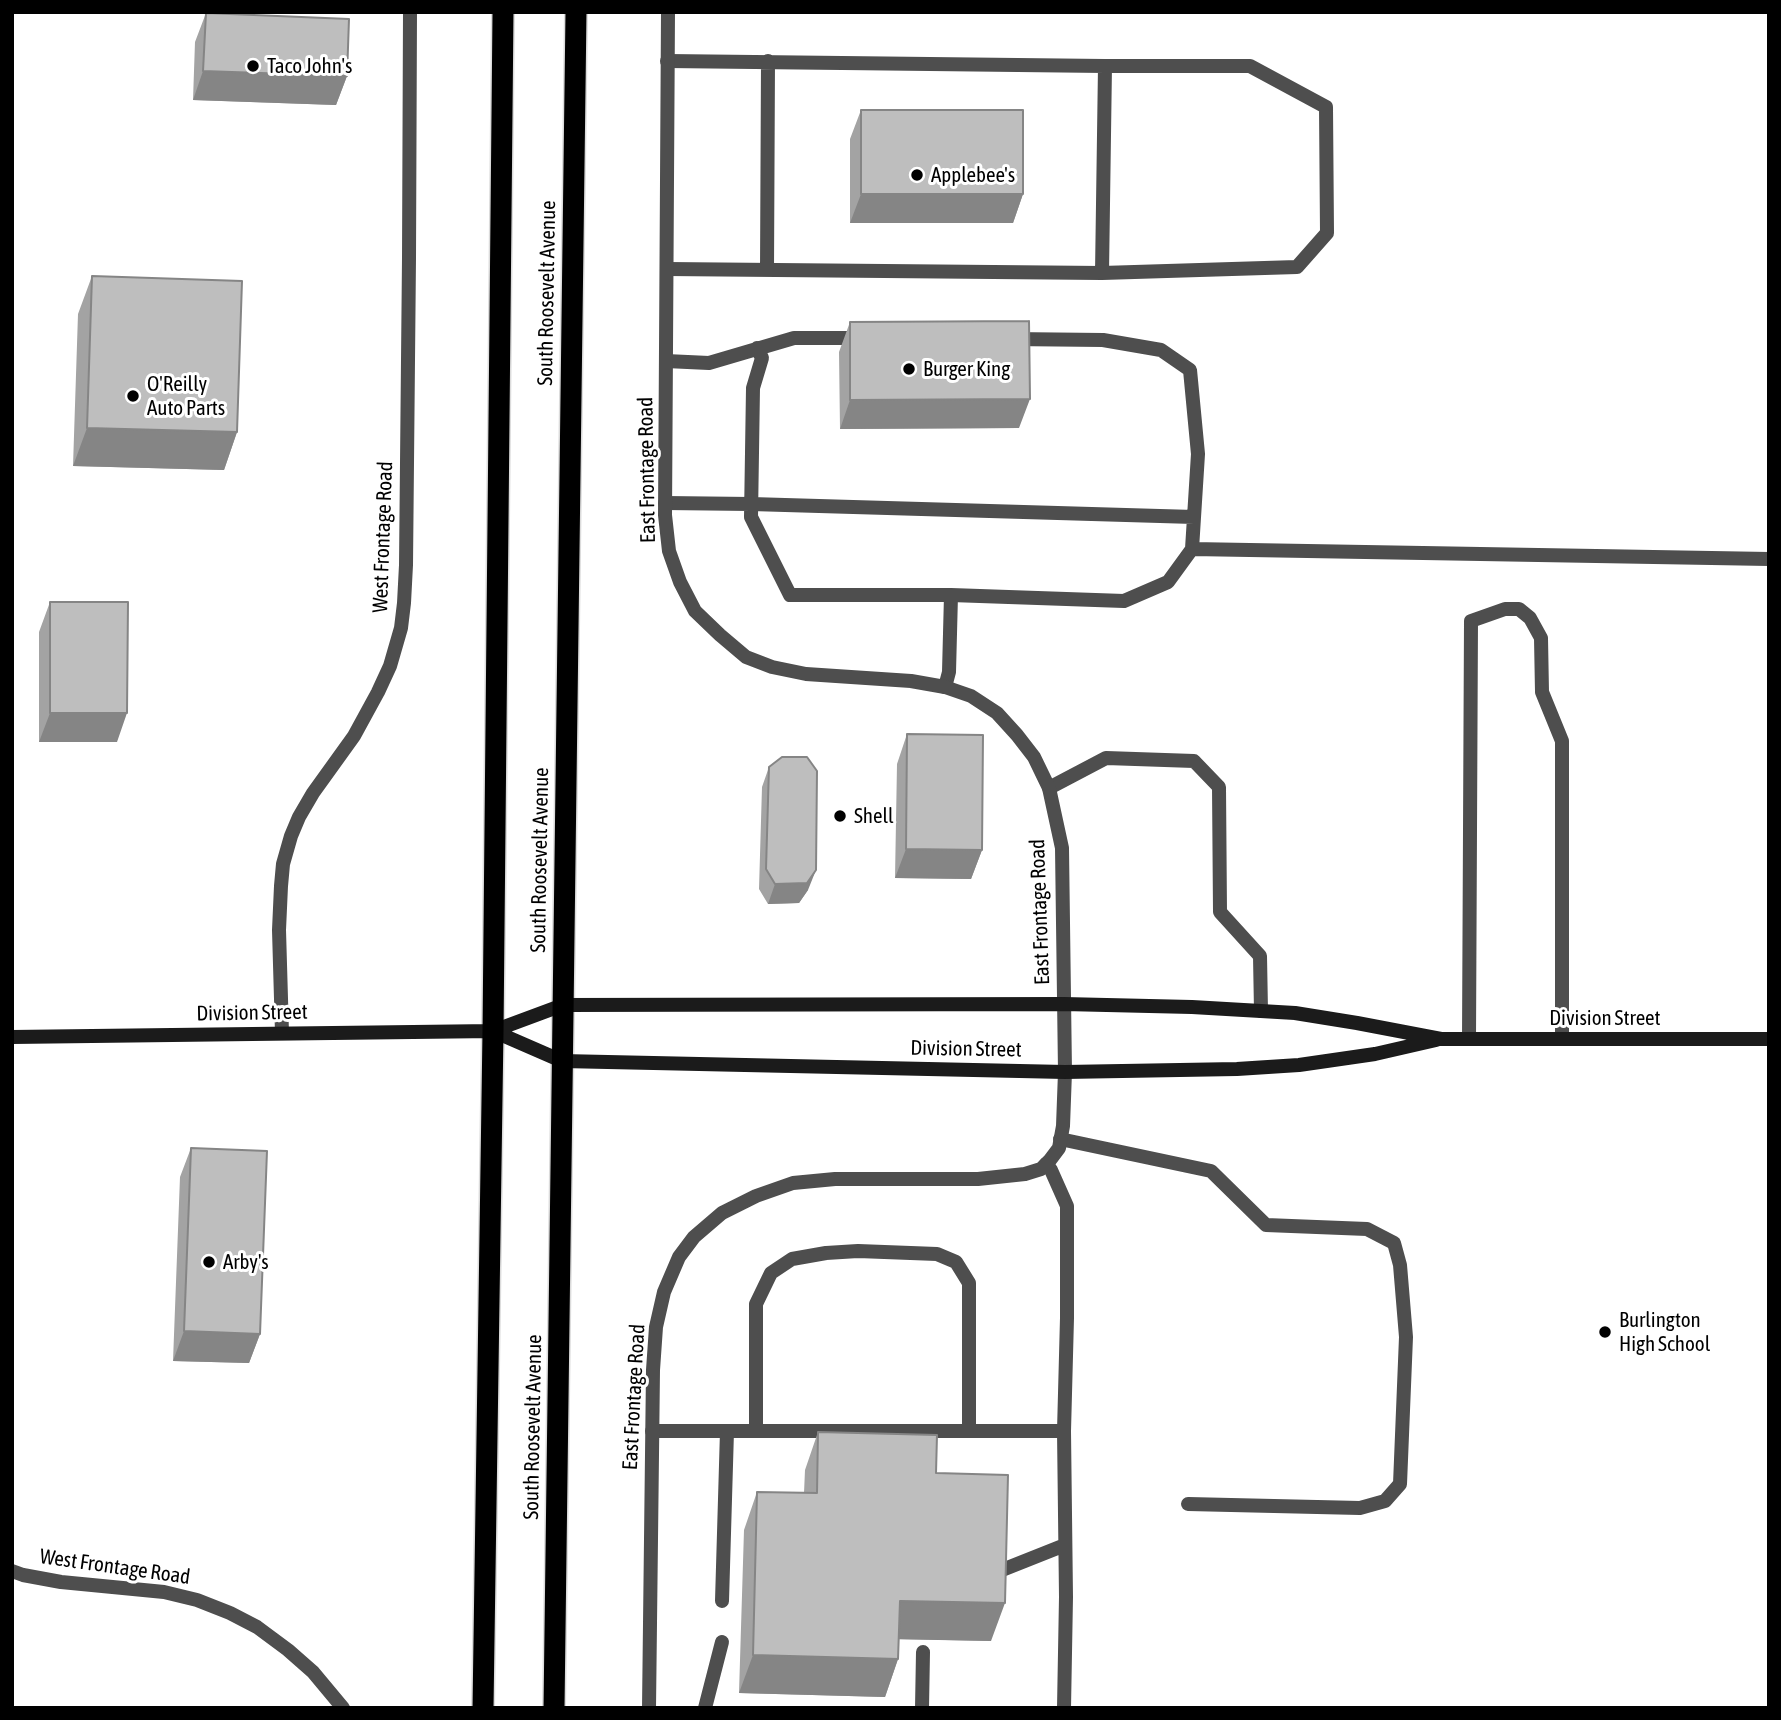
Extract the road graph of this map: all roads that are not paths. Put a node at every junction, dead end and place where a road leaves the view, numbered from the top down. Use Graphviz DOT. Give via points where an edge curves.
graph roads {
  1 [pos="410,12"];
  2 [pos="503,12"];
  3 [pos="576,12"];
  4 [pos="668,12"];
  5 [pos="667,61"];
  6 [pos="768,61"];
  7 [pos="1105,66"];
  8 [pos="667,269"];
  9 [pos="767,270"];
  10 [pos="1102,272"];
  11 [pos="875,338"];
  12 [pos="996,339"];
  13 [pos="757,348"];
  14 [pos="666,360"];
  15 [pos="665,503"];
  16 [pos="751,504"];
  17 [pos="1194,517"];
  18 [pos="1192,549"];
  19 [pos="1769,559"];
  20 [pos="951,595"];
  21 [pos="945,687"];
  22 [pos="1049,789"];
  23 [pos="1064,1004"];
  24 [pos="563,1005"];
  25 [pos="1261,1011"];
  26 [pos="493,1031"];
  27 [pos="282,1033"];
  28 [pos="12,1037"];
  29 [pos="1441,1039"];
  30 [pos="1469,1039"];
  31 [pos="1562,1039"];
  32 [pos="1769,1039"];
  33 [pos="562,1061"];
  34 [pos="1065,1072"];
  35 [pos="1060,1139"];
  36 [pos="1046,1164"];
  37 [pos="652,1431"];
  38 [pos="727,1431"];
  39 [pos="756,1431"];
  40 [pos="969,1431"];
  41 [pos="1064,1431"];
  42 [pos="1188,1504"];
  43 [pos="1065,1545"];
  44 [pos="12,1571"];
  45 [pos="992,1574"];
  46 [pos="722,1601"];
  47 [pos="722,1642"];
  48 [pos="923,1652"];
  49 [pos="343,1708"];
  50 [pos="483,1708"];
  51 [pos="554,1708"];
  52 [pos="649,1708"];
  53 [pos="705,1708"];
  54 [pos="922,1708"];
  55 [pos="1064,1708"];
  1 -- 27 [label="street, West Frontage Road" via="406,565 401,628 390,666 355,736 313,793 290,836 283,864 279,930"];
  2 -- 26 [label="highway"];
  3 -- 24 [label="highway, South Roosevelt Avenue"];
  4 -- 5 [label="street, East Frontage Road"];
  5 -- 6 [label="street"];
  5 -- 8 [label="street, East Frontage Road"];
  6 -- 7 [label="street"];
  6 -- 9 [label="street"];
  7 -- 10 [label="street"];
  7 -- 10 [label="street" via="1250,66 1326,107 1327,233 1297,267"];
  8 -- 9 [label="street"];
  8 -- 14 [label="street, East Frontage Road"];
  9 -- 10 [label="street"];
  11 -- 13 [label="street" via="794,338"];
  12 -- 17 [label="street" via="1103,340 1161,350 1190,370 1198,454"];
  13 -- 14 [label="street" via="709,363"];
  13 -- 16 [label="street" via="761,358 753,388"];
  14 -- 15 [label="street, East Frontage Road"];
  15 -- 16 [label="street"];
  15 -- 21 [label="street, East Frontage Road" via="669,551 695,611 746,657 806,674"];
  16 -- 17 [label="street"];
  16 -- 20 [label="street" via="751,517 790,595"];
  17 -- 18 [label="street"];
  18 -- 19 [label="street"];
  18 -- 20 [label="street" via="1168,582 1124,601"];
  20 -- 21 [label="street"];
  21 -- 22 [label="street, East Frontage Road" via="971,696 996,713 1034,757"];
  22 -- 23 [label="street, East Frontage Road" via="1062,848"];
  22 -- 25 [label="street" via="1106,758 1194,761 1219,787 1220,912 1260,956"];
  23 -- 24 [label="main road, Division Street"];
  23 -- 25 [label="main road, Division Street"];
  23 -- 34 [label="street, East Frontage Road"];
  24 -- 26 [label="main road, Division Street"];
  24 -- 33 [label="highway, South Roosevelt Avenue"];
  25 -- 29 [label="main road, Division Street"];
  26 -- 27 [label="main road, Division Street"];
  26 -- 33 [label="main road, Division Street"];
  26 -- 50 [label="highway"];
  27 -- 28 [label="main road, Division Street"];
  29 -- 30 [label="main road, Division Street"];
  29 -- 34 [label="main road, Division Street" via="1299,1065"];
  30 -- 31 [label="main road, Division Street"];
  30 -- 31 [label="street" via="1471,621 1519,609 1541,638 1542,692 1562,741"];
  31 -- 32 [label="main road, Division Street"];
  33 -- 34 [label="main road, Division Street"];
  33 -- 51 [label="highway, South Roosevelt Avenue"];
  34 -- 35 [label="street, East Frontage Road"];
  35 -- 36 [label="street, East Frontage Road" via="1059,1148"];
  35 -- 42 [label="street" via="1211,1171 1266,1225 1367,1228 1394,1242 1406,1337 1400,1484 1385,1502 1360,1508"];
  36 -- 37 [label="street, East Frontage Road" via="1025,1174 978,1179 793,1183 722,1213 679,1257 664,1292 656,1327"];
  36 -- 41 [label="street" via="1067,1206"];
  37 -- 38 [label="street"];
  37 -- 52 [label="street, East Frontage Road"];
  38 -- 39 [label="street"];
  38 -- 46 [label="street"];
  39 -- 40 [label="street"];
  39 -- 40 [label="street" via="756,1304 771,1273 792,1259 858,1251 937,1254 956,1262 969,1283"];
  40 -- 41 [label="street"];
  41 -- 43 [label="street"];
  43 -- 45 [label="street"];
  43 -- 55 [label="street"];
  44 -- 49 [label="street, West Frontage Road" via="61,1582 164,1592 208,1604 257,1627 288,1650"];
  47 -- 53 [label="street"];
  48 -- 54 [label="street"];
}
